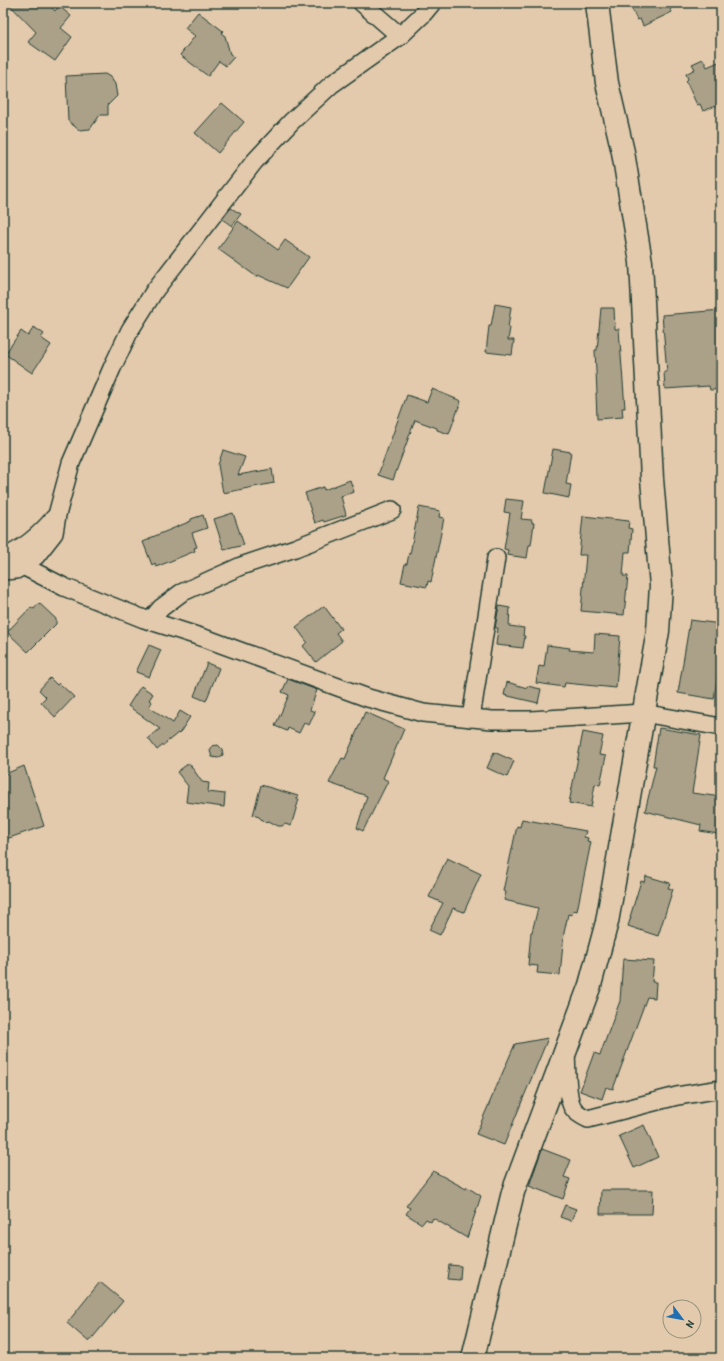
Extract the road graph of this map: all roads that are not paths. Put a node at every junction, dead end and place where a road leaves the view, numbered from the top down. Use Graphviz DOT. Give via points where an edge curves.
graph roads {
  1 [pos="362,3"];
  2 [pos="432,3"];
  3 [pos="597,3"];
  4 [pos="400,36"];
  5 [pos="392,510"];
  6 [pos="57,515"];
  7 [pos="7,556"];
  8 [pos="496,558"];
  9 [pos="23,566"];
  10 [pos="3,571"];
  11 [pos="150,621"];
  12 [pos="642,713"];
  13 [pos="471,718"];
  14 [pos="721,727"];
  15 [pos="566,1053"];
  16 [pos="721,1090"];
  17 [pos="473,1358"];
  1 -- 4 [label="street"];
  2 -- 4 [label="street"];
  3 -- 12 [label="main road" via="607,83 623,152 641,262 652,480 661,586 658,631"];
  4 -- 6 [label="street" via="332,84 291,122 254,162 155,290 130,330 106,382 71,463"];
  5 -- 11 [label="street" via="241,566 181,593 161,608"];
  6 -- 7 [label="street" via="27,545"];
  6 -- 9 [label="street" via="54,533 36,556"];
  7 -- 9 [label="street"];
  8 -- 13 [label="street"];
  9 -- 10 [label="street" via="16,570"];
  9 -- 11 [label="street" via="83,595"];
  11 -- 13 [label="street" via="224,645 368,698 423,713"];
  12 -- 13 [label="street" via="531,720"];
  12 -- 14 [label="street"];
  12 -- 15 [label="main road" via="607,922 590,985"];
  15 -- 16 [label="street" via="572,1107 588,1119 677,1096"];
  15 -- 17 [label="main road" via="512,1192"];
}
